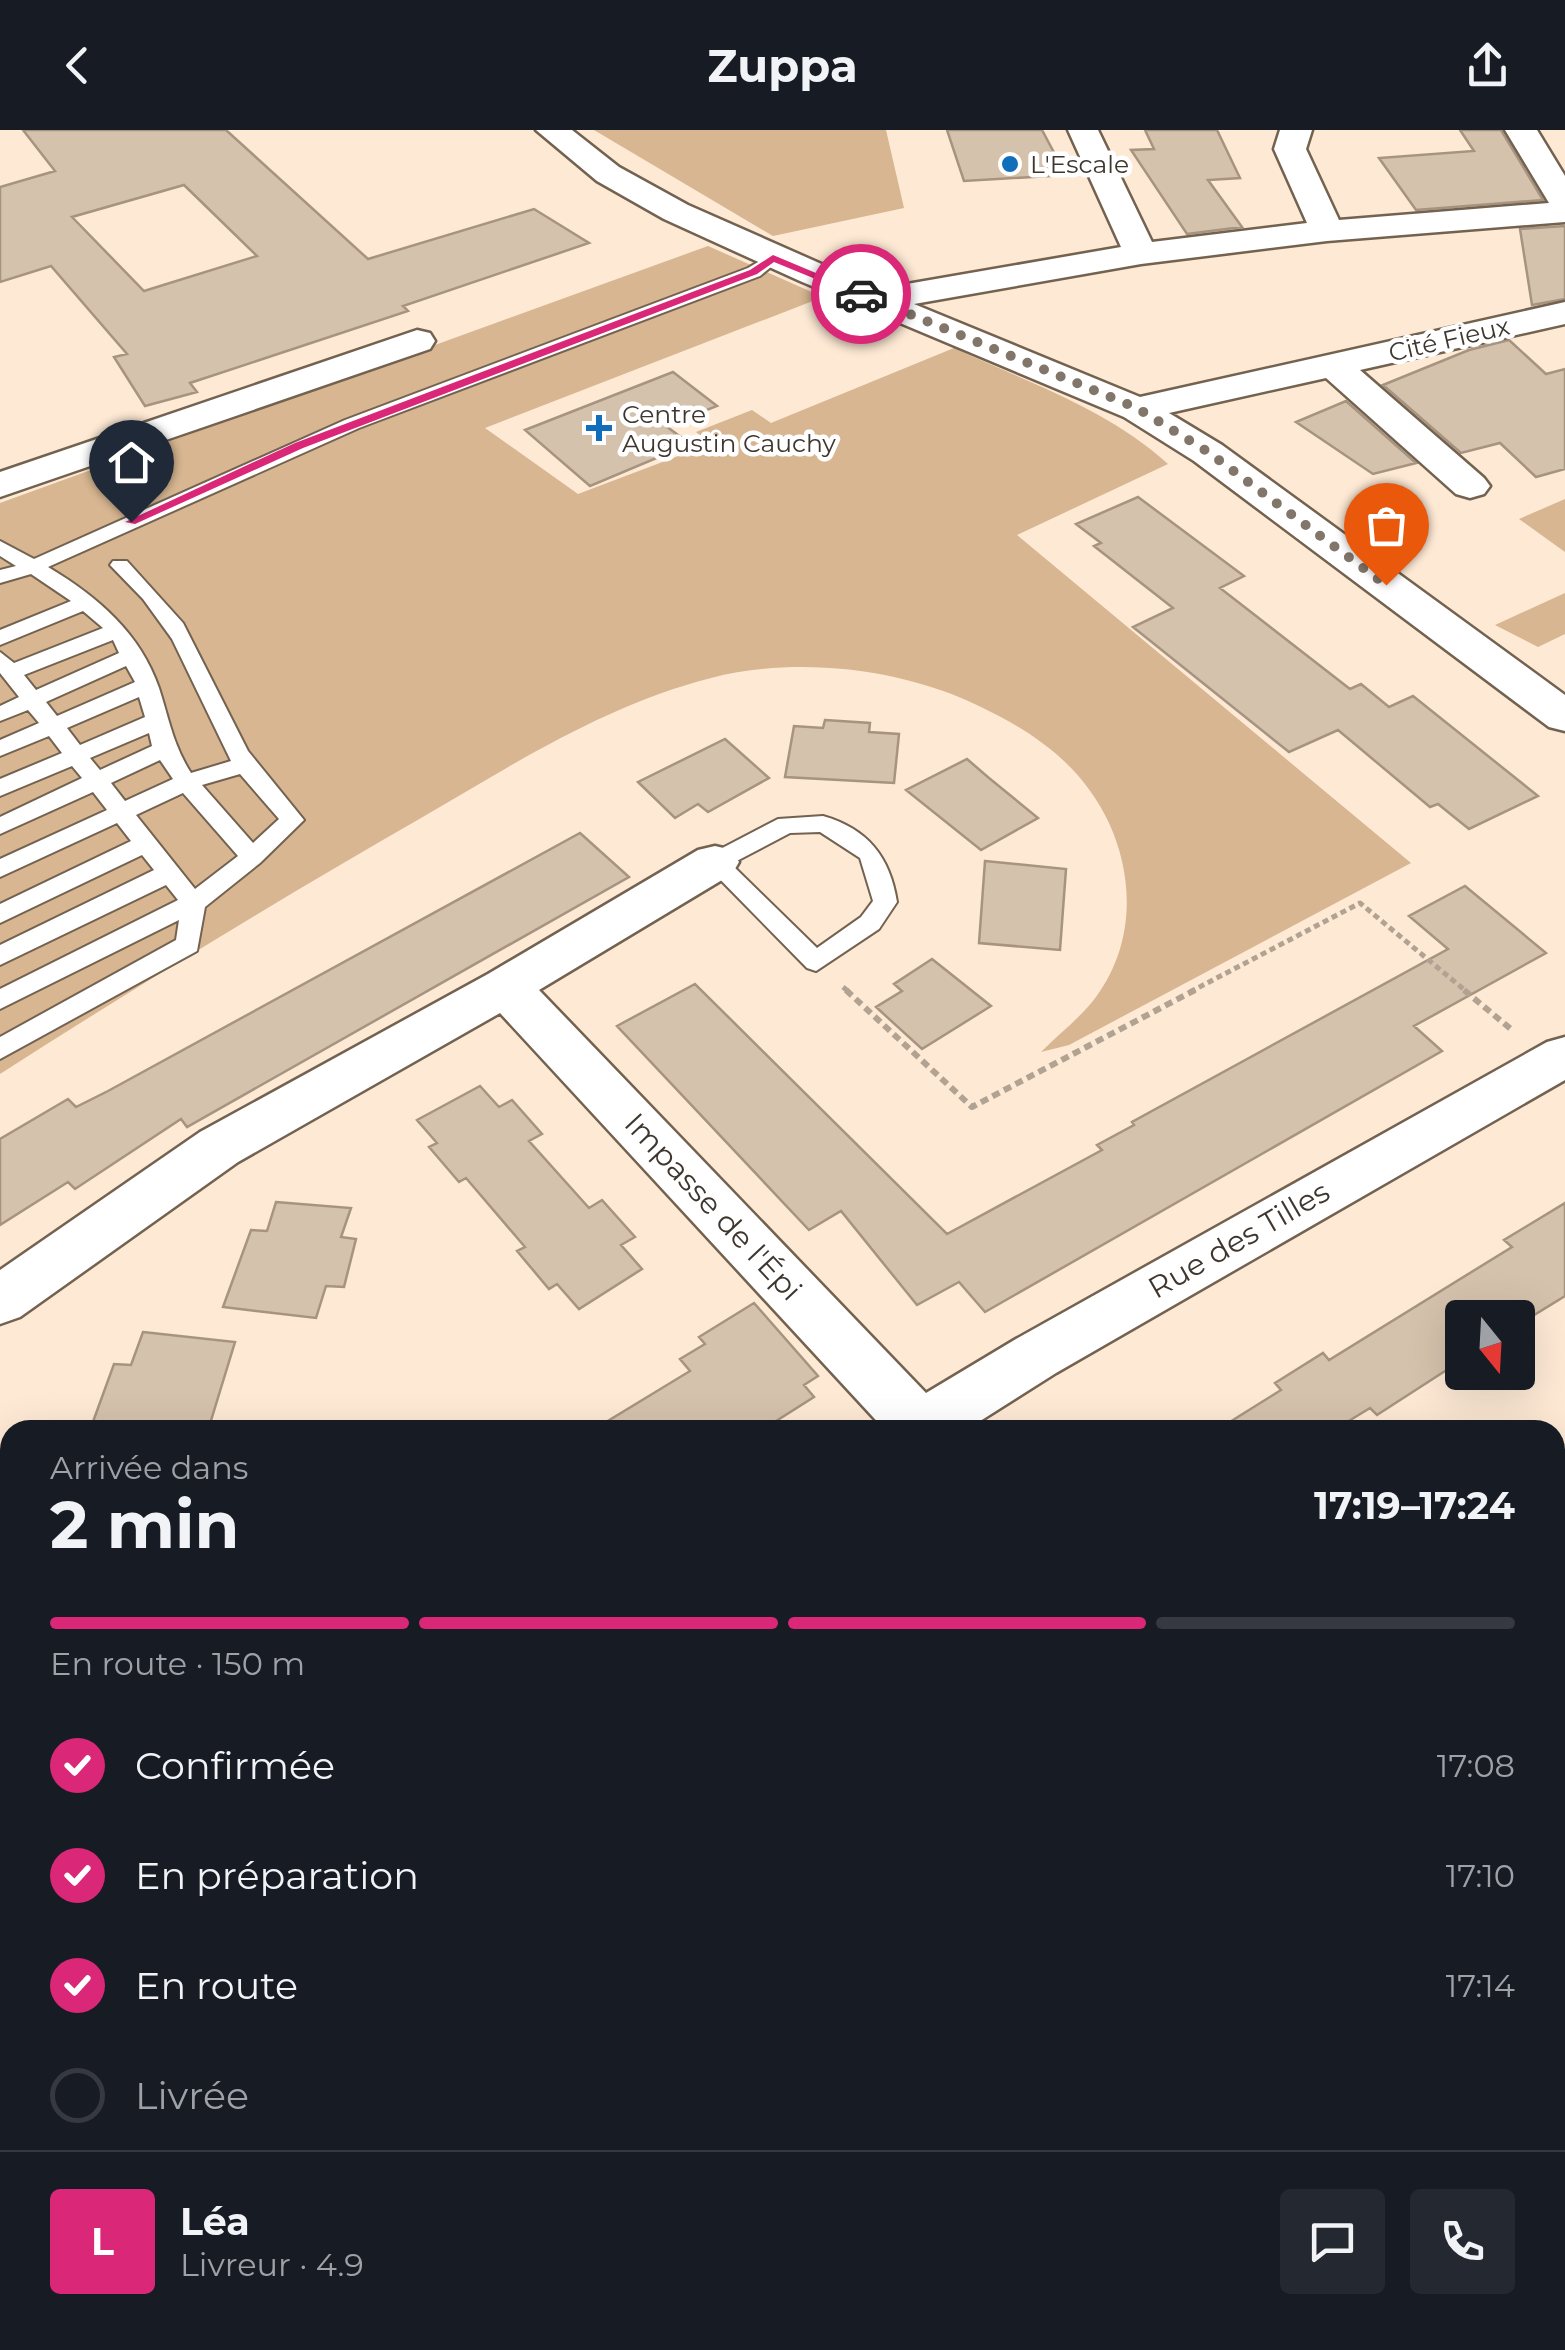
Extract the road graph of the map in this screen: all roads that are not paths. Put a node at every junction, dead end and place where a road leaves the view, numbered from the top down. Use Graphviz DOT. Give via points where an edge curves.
graph roads {
  1 [pos="552,130"];
  2 [pos="1296,130"];
  3 [pos="1521,130"];
  4 [pos="1084,131"];
  5 [pos="1565,203"];
  6 [pos="1565,212"];
  7 [pos="1327,231"];
  8 [pos="1141,254"];
  9 [pos="773,258"];
  10 [pos="875,300"];
  11 [pos="1565,314"];
  12 [pos="417,341"];
  13 [pos="1334,365"];
  14 [pos="1137,408"];
  15 [pos="0,485"];
  16 [pos="1470,486"];
  17 [pos="0,547"];
  18 [pos="120,565"];
  19 [pos="30,568"];
  20 [pos="0,577"];
  21 [pos="86,602"];
  22 [pos="118,630"];
  23 [pos="0,638"];
  24 [pos="133,655"];
  25 [pos="5,666"];
  26 [pos="147,685"];
  27 [pos="32,700"];
  28 [pos="0,714"];
  29 [pos="1565,717"];
  30 [pos="158,720"];
  31 [pos="52,726"];
  32 [pos="0,749"];
  33 [pos="164,750"];
  34 [pos="74,754"];
  35 [pos="245,765"];
  36 [pos="95,781"];
  37 [pos="186,782"];
  38 [pos="0,788"];
  39 [pos="120,813"];
  40 [pos="0,826"];
  41 [pos="144,844"];
  42 [pos="252,857"];
  43 [pos="715,862"];
  44 [pos="0,870"];
  45 [pos="167,874"];
  46 [pos="193,904"];
  47 [pos="0,914"];
  48 [pos="0,956"];
  49 [pos="506,987"];
  50 [pos="0,1000"];
  51 [pos="0,1049"];
  52 [pos="1558,1060"];
  53 [pos="0,1300"];
  54 [pos="911,1420"];
  55 [pos="931,1420"];
  1 -- 9 [label="street" via="608,174"];
  2 -- 7 [label="street" via="1290,150"];
  3 -- 5 [label="street"];
  4 -- 8 [label="street"];
  6 -- 7 [label="street"];
  7 -- 8 [label="street"];
  8 -- 10 [label="street"];
  9 -- 10 [label="street"];
  9 -- 19 [label="lane" via="754,272 299,445"];
  10 -- 14 [label="street"];
  11 -- 13 [label="street, Cité Fieux"];
  12 -- 15 [label="street"];
  13 -- 14 [label="street, Cité Fieux"];
  13 -- 16 [label="street, Cité Fieux"];
  14 -- 29 [label="street" via="1208,452"];
  17 -- 19 [label="lane"];
  18 -- 35 [label="lane" via="163,609 190,650 224,733"];
  19 -- 20 [label="lane"];
  19 -- 21 [label="lane"];
  21 -- 22 [label="lane"];
  21 -- 23 [label="lane"];
  22 -- 24 [label="lane"];
  22 -- 25 [label="lane"];
  24 -- 26 [label="lane"];
  24 -- 27 [label="lane"];
  25 -- 27 [label="lane"];
  26 -- 30 [label="lane"];
  26 -- 31 [label="lane"];
  27 -- 28 [label="lane"];
  27 -- 31 [label="lane"];
  30 -- 33 [label="lane"];
  30 -- 34 [label="lane"];
  31 -- 32 [label="lane"];
  31 -- 34 [label="lane"];
  33 -- 36 [label="lane"];
  33 -- 37 [label="lane"];
  34 -- 36 [label="lane"];
  34 -- 38 [label="lane"];
  35 -- 37 [label="lane"];
  35 -- 42 [label="lane" via="292,820"];
  36 -- 39 [label="lane"];
  36 -- 40 [label="lane"];
  37 -- 39 [label="lane"];
  37 -- 42 [label="lane"];
  39 -- 41 [label="lane"];
  39 -- 44 [label="lane"];
  41 -- 45 [label="lane"];
  41 -- 47 [label="lane"];
  42 -- 46 [label="lane"];
  43 -- 43 [label="lane" via="816,962 870,924 885,902 882,871 869,852 823,824 786,825"];
  43 -- 49 [label="street"];
  45 -- 46 [label="lane"];
  45 -- 48 [label="lane"];
  46 -- 50 [label="lane"];
  46 -- 51 [label="lane" via="188,945"];
  49 -- 53 [label="street" via="219,1147"];
  49 -- 54 [label="street, Impasse de l'Épi"];
  52 -- 55 [label="street, Rue des Tilles"];
}
